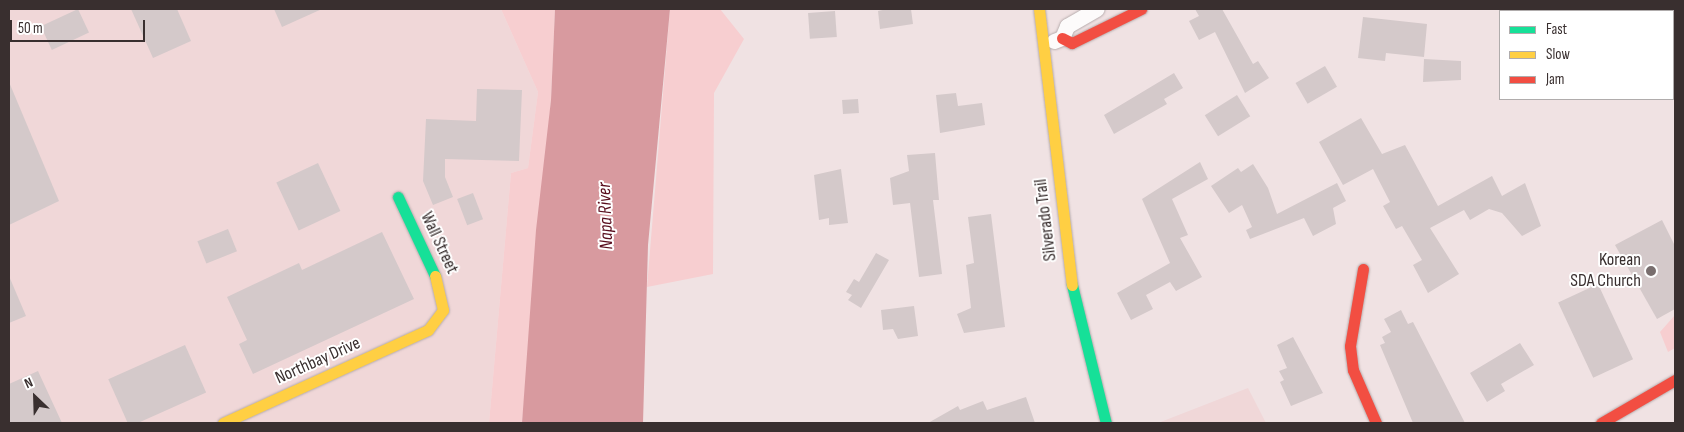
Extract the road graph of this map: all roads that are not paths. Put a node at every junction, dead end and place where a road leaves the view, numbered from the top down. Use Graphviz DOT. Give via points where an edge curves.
graph roads {
  1 [pos="1039,9"];
  2 [pos="1097,9"];
  3 [pos="1141,9"];
  4 [pos="1062,38"];
  5 [pos="1043,42"];
  6 [pos="398,197"];
  7 [pos="1363,269"];
  8 [pos="428,330"];
  9 [pos="1675,380"];
  10 [pos="223,423"];
  11 [pos="1106,423"];
  12 [pos="1376,423"];
  13 [pos="1601,423"];
  1 -- 5 [label="street, Silverado Trail"];
  2 -- 4 [label="street" via="1067,26"];
  3 -- 4 [label="street" via="1072,43"];
  4 -- 5 [label="street"];
  5 -- 11 [label="street, Silverado Trail" via="1075,312"];
  6 -- 8 [label="street, Wall Street" via="440,288 443,310"];
  7 -- 12 [label="street" via="1350,346 1353,370"];
  8 -- 10 [label="street, Northbay Drive"];
  9 -- 13 [label="street"];
}
